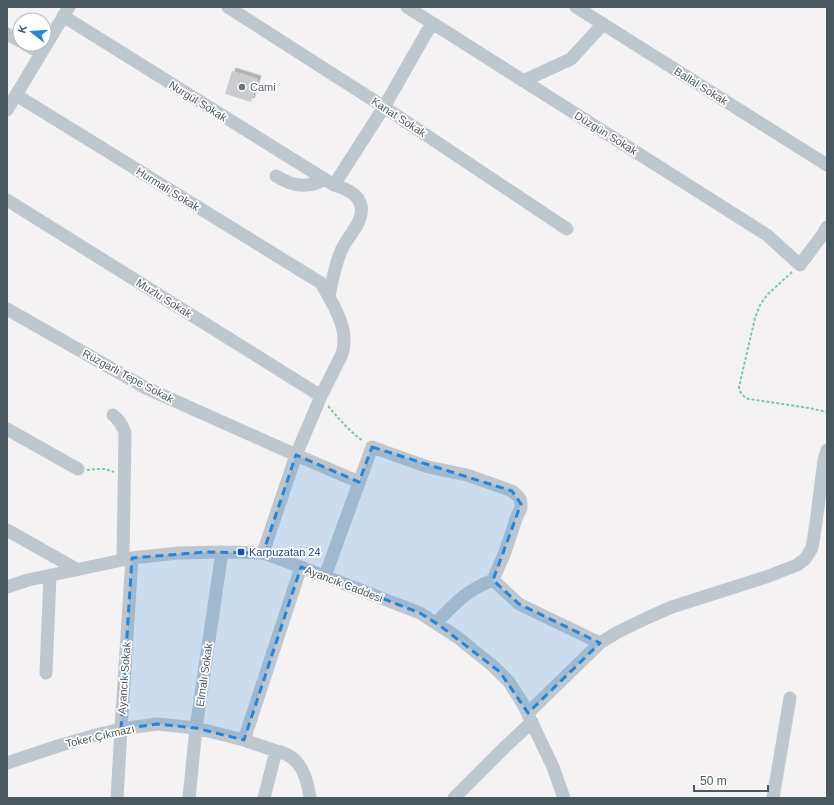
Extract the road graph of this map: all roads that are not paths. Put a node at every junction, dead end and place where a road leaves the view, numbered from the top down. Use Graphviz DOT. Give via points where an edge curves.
graph roads {
  1 [pos="228,7"];
  2 [pos="407,7"];
  3 [pos="576,7"];
  4 [pos="66,12"];
  5 [pos="432,23"];
  6 [pos="603,24"];
  7 [pos="41,53"];
  8 [pos="523,81"];
  9 [pos="16,95"];
  10 [pos="384,107"];
  11 [pos="7,110"];
  12 [pos="827,165"];
  13 [pos="276,176"];
  14 [pos="330,182"];
  15 [pos="7,200"];
  16 [pos="827,226"];
  17 [pos="567,229"];
  18 [pos="329,296"];
  19 [pos="7,310"];
  20 [pos="321,396"];
  21 [pos="113,415"];
  22 [pos="7,428"];
  23 [pos="827,450"];
  24 [pos="296,455"];
  25 [pos="78,469"];
  26 [pos="359,482"];
  27 [pos="7,530"];
  28 [pos="222,552"];
  29 [pos="262,553"];
  30 [pos="127,559"];
  31 [pos="301,567"];
  32 [pos="76,569"];
  33 [pos="50,575"];
  34 [pos="325,576"];
  35 [pos="493,580"];
  36 [pos="7,587"];
  37 [pos="436,623"];
  38 [pos="600,643"];
  39 [pos="46,673"];
  40 [pos="790,698"];
  41 [pos="530,718"];
  42 [pos="196,728"];
  43 [pos="120,730"];
  44 [pos="244,740"];
  45 [pos="276,751"];
  46 [pos="7,763"];
  47 [pos="118,798"];
  48 [pos="189,798"];
  49 [pos="264,798"];
  50 [pos="310,798"];
  51 [pos="454,798"];
  52 [pos="564,798"];
  53 [pos="773,798"];
  1 -- 10 [label="street, Kanat Sokak"];
  2 -- 5 [label="street, Düzgün Sokak"];
  3 -- 6 [label="street, Ballal Sokak"];
  4 -- 7 [label="street"];
  4 -- 14 [label="street, Nurgül Sokak"];
  5 -- 8 [label="street, Düzgün Sokak"];
  5 -- 10 [label="street"];
  6 -- 8 [label="street" via="571,59"];
  6 -- 12 [label="street, Ballal Sokak"];
  7 -- 9 [label="street"];
  8 -- 16 [label="street, Düzgün Sokak" via="767,235 800,265"];
  9 -- 11 [label="street"];
  9 -- 18 [label="street, Hurmalı Sokak" via="321,283"];
  10 -- 14 [label="street"];
  10 -- 17 [label="street, Kanat Sokak"];
  13 -- 14 [label="street" via="290,183 304,185"];
  14 -- 18 [label="street, Nurgül Sokak" via="358,197 361,208 360,218 340,251"];
  15 -- 20 [label="street, Muzlu Sokak"];
  18 -- 20 [label="street" via="344,331 345,343"];
  19 -- 24 [label="street, Rüzgarlı Tepe Sokak" via="146,388"];
  20 -- 24 [label="street"];
  21 -- 30 [label="street, Ayancık Sokak" via="125,433"];
  22 -- 25 [label="street"];
  23 -- 38 [label="street" via="812,548 806,559 766,577 661,612"];
  24 -- 26 [label="street, Rüzgarlı Tepe Sokak"];
  24 -- 29 [label="street"];
  26 -- 34 [label="street"];
  26 -- 35 [label="street" via="372,447 428,467 467,476 512,491 518,496 521,508"];
  27 -- 32 [label="street"];
  28 -- 29 [label="street, Ayancık Caddesi"];
  28 -- 30 [label="street, Ayancık Caddesi" via="178,553"];
  28 -- 42 [label="street, Elmalı Sokak"];
  29 -- 31 [label="street, Ayancık Caddesi"];
  30 -- 32 [label="street, Ayancık Caddesi"];
  30 -- 43 [label="street, Ayancık Sokak"];
  31 -- 34 [label="street, Ayancık Caddesi"];
  31 -- 44 [label="street"];
  32 -- 33 [label="street, Ayancık Caddesi"];
  33 -- 36 [label="street, Ayancık Caddesi"];
  33 -- 39 [label="street"];
  34 -- 37 [label="street, Ayancık Caddesi" via="420,613"];
  35 -- 37 [label="street" via="482,584 456,602"];
  35 -- 38 [label="street" via="519,604"];
  37 -- 41 [label="street, Ayancık Caddesi" via="472,648 500,672 517,692"];
  38 -- 41 [label="street"];
  40 -- 53 [label="street"];
  41 -- 51 [label="street"];
  41 -- 52 [label="street, Ayancık Caddesi" via="553,767"];
  42 -- 43 [label="street, Toker Çıkmazı" via="157,724"];
  42 -- 44 [label="street, Toker Çıkmazı"];
  42 -- 48 [label="street, Elmalı Sokak"];
  43 -- 46 [label="street, Toker Çıkmazı" via="58,746"];
  43 -- 47 [label="street, Ayancık Sokak"];
  44 -- 45 [label="street, Toker Çıkmazı"];
  45 -- 49 [label="street"];
  45 -- 50 [label="street, Toker Çıkmazı" via="294,758 298,763 306,780"];
}
